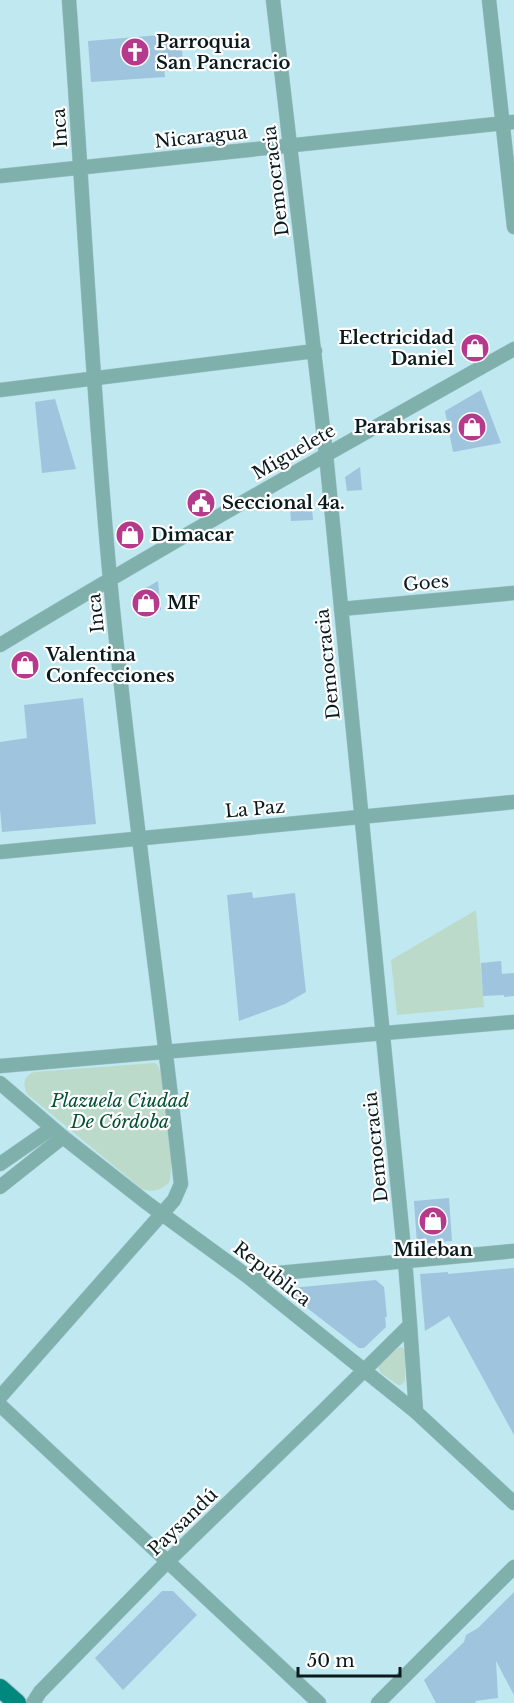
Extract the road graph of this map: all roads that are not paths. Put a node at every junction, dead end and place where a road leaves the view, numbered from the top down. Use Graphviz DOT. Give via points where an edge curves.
graph roads {
  1 [pos="69,0"];
  2 [pos="273,0"];
  3 [pos="489,0"];
  4 [pos="508,123"];
  5 [pos="290,145"];
  6 [pos="81,168"];
  7 [pos="0,176"];
  8 [pos="514,227"];
  9 [pos="514,349"];
  10 [pos="315,351"];
  11 [pos="94,379"];
  12 [pos="0,390"];
  13 [pos="326,454"];
  14 [pos="110,579"];
  15 [pos="514,593"];
  16 [pos="341,609"];
  17 [pos="0,645"];
  18 [pos="514,802"];
  19 [pos="361,817"];
  20 [pos="138,838"];
  21 [pos="0,852"];
  22 [pos="514,1023"];
  23 [pos="382,1033"];
  24 [pos="167,1051"];
  25 [pos="0,1066"];
  26 [pos="0,1083"];
  27 [pos="58,1133"];
  28 [pos="0,1164"];
  29 [pos="0,1187"];
  30 [pos="162,1214"];
  31 [pos="514,1251"];
  32 [pos="405,1260"];
  33 [pos="247,1276"];
  34 [pos="410,1325"];
  35 [pos="363,1371"];
  36 [pos="0,1397"];
  37 [pos="0,1406"];
  38 [pos="416,1412"];
  39 [pos="514,1503"];
  40 [pos="168,1561"];
  41 [pos="514,1567"];
  42 [pos="0,1688"];
  43 [pos="17,1703"];
  44 [pos="33,1703"];
  45 [pos="319,1703"];
  46 [pos="378,1703"];
  1 -- 6 [label="street, Inca"];
  2 -- 5 [label="street, Democracia"];
  3 -- 4 [label="street"];
  4 -- 5 [label="street, Nicaragua"];
  4 -- 8 [label="street"];
  5 -- 6 [label="street, Nicaragua"];
  5 -- 10 [label="street, Democracia"];
  6 -- 7 [label="street, Nicaragua"];
  6 -- 11 [label="street, Inca"];
  9 -- 13 [label="street, Miguelete"];
  10 -- 11 [label="street"];
  10 -- 13 [label="street, Democracia"];
  11 -- 12 [label="street"];
  11 -- 14 [label="street, Inca"];
  13 -- 14 [label="street, Miguelete"];
  13 -- 16 [label="street, Democracia"];
  14 -- 17 [label="street, Miguelete"];
  14 -- 20 [label="street, Inca"];
  15 -- 16 [label="street, Goes"];
  16 -- 19 [label="street, Democracia"];
  18 -- 19 [label="street, La Paz"];
  19 -- 20 [label="street, La Paz"];
  19 -- 23 [label="street, Democracia"];
  20 -- 21 [label="street, La Paz"];
  20 -- 24 [label="street, Inca"];
  22 -- 23 [label="street"];
  23 -- 24 [label="street"];
  23 -- 32 [label="street, Democracia"];
  24 -- 25 [label="street"];
  24 -- 30 [label="street, Inca" via="181,1185"];
  26 -- 27 [label="street, República"];
  27 -- 28 [label="street"];
  27 -- 29 [label="street"];
  27 -- 30 [label="street, República"];
  30 -- 33 [label="street, República"];
  30 -- 36 [label="street, Inca"];
  31 -- 32 [label="street"];
  32 -- 33 [label="street"];
  32 -- 34 [label="street, Democracia"];
  33 -- 35 [label="street, República"];
  34 -- 35 [label="street"];
  34 -- 38 [label="street, Democracia"];
  35 -- 38 [label="street, República"];
  35 -- 40 [label="street, Paysandú"];
  37 -- 40 [label="street"];
  38 -- 39 [label="street, República"];
  40 -- 44 [label="street, Paysandú"];
  40 -- 45 [label="street"];
  41 -- 46 [label="street"];
  42 -- 43 [label="main road"];
}
